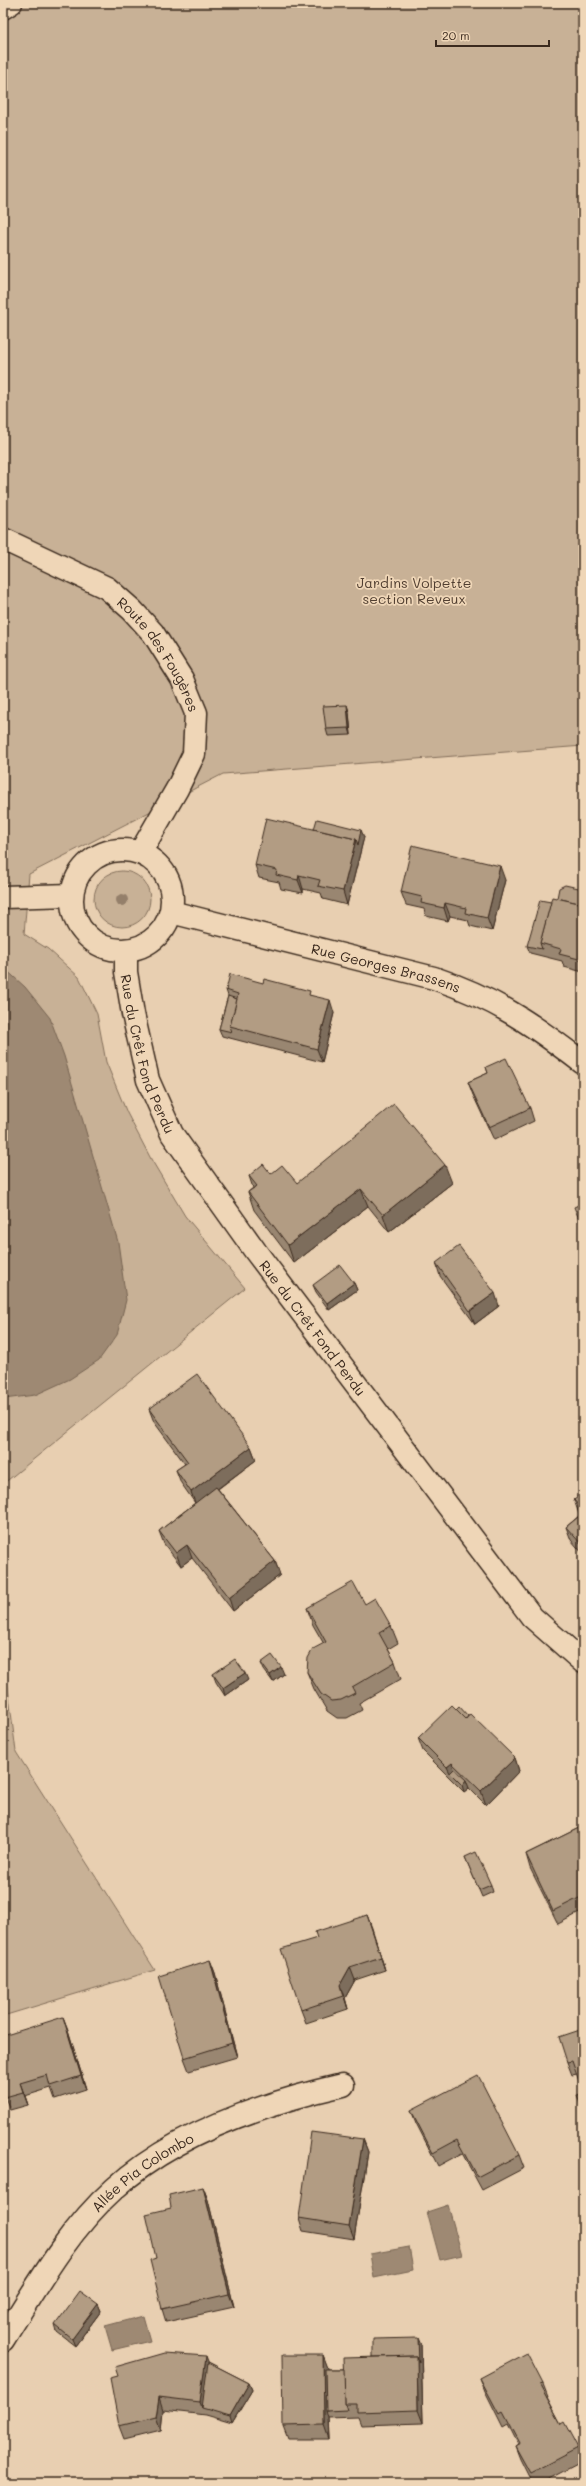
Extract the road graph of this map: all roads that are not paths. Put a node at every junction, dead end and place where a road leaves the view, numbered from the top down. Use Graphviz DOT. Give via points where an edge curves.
graph roads {
  1 [pos="11,3"];
  2 [pos="3,8"];
  3 [pos="3,539"];
  4 [pos="140,853"];
  5 [pos="72,895"];
  6 [pos="3,897"];
  7 [pos="171,912"];
  8 [pos="126,950"];
  9 [pos="583,1062"];
  10 [pos="583,1662"];
  11 [pos="343,2085"];
  12 [pos="3,2340"];
  1 -- 2 [label="street"];
  3 -- 4 [label="street, Route des Fougères" via="107,588 153,633 182,679 196,714 194,754"];
  4 -- 5 [label="street" via="125,850 96,857 84,867 76,880"];
  4 -- 7 [label="street" via="153,860 163,870 170,884"];
  5 -- 6 [label="street"];
  5 -- 8 [label="street" via="73,909 86,935 111,949"];
  7 -- 8 [label="street" via="159,934 138,947"];
  7 -- 9 [label="street, Rue Georges Brassens" via="434,978 466,989 525,1019"];
  8 -- 10 [label="street, Rue du Crêt Fond Perdu" via="126,972 133,1014 148,1080 172,1134 256,1252 532,1617"];
  11 -- 12 [label="street, Allée Pia Colombo" via="282,2100 243,2115 171,2148 134,2172 112,2190 81,2226 38,2284"];
}
